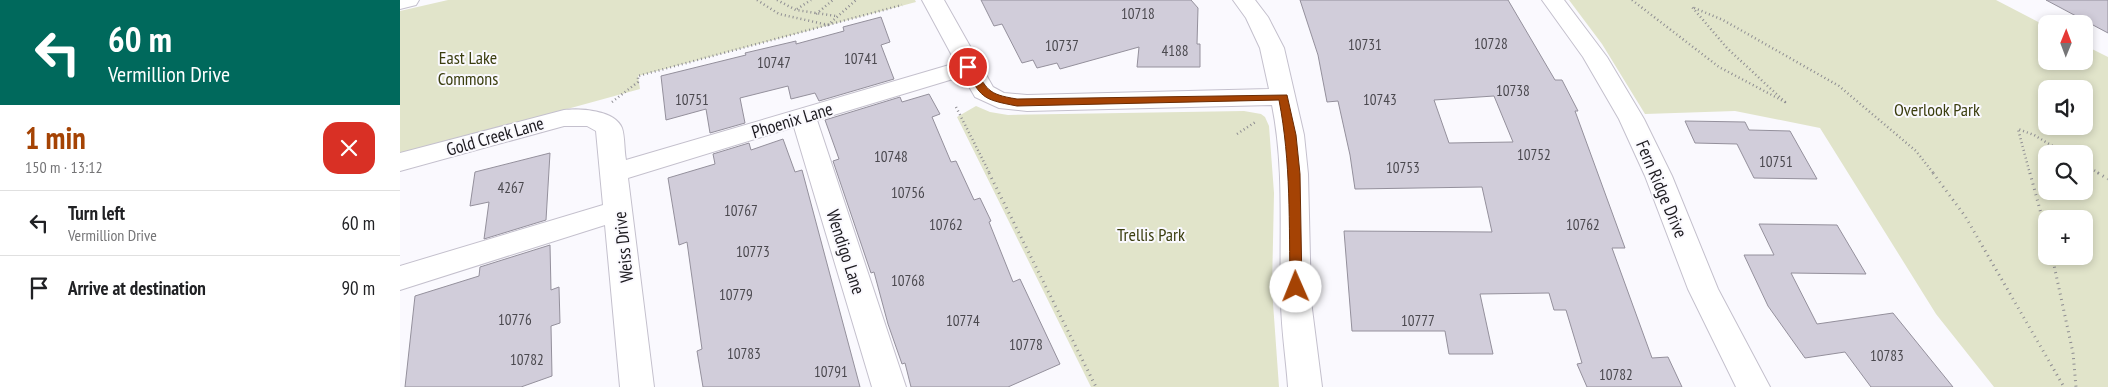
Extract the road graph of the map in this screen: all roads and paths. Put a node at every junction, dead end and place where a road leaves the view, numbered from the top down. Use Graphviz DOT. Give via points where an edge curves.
graph roads {
  1 [pos="408,0"];
  2 [pos="757,0"];
  3 [pos="777,0"];
  4 [pos="786,0"];
  5 [pos="811,0"];
  6 [pos="833,0"];
  7 [pos="856,0"];
  8 [pos="932,0"];
  9 [pos="1244,0"];
  10 [pos="1553,0"];
  11 [pos="1632,0"];
  12 [pos="400,2"];
  13 [pos="782,3"];
  14 [pos="902,5"];
  15 [pos="796,10"];
  16 [pos="816,14"];
  17 [pos="836,17"];
  18 [pos="828,25"];
  19 [pos="968,67"];
  20 [pos="1284,97"];
  21 [pos="956,107"];
  22 [pos="601,110"];
  23 [pos="803,116"];
  24 [pos="1259,119"];
  25 [pos="1236,134"];
  26 [pos="2051,145"];
  27 [pos="400,162"];
  28 [pos="2093,170"];
  29 [pos="615,172"];
  30 [pos="2108,179"];
  31 [pos="2038,200"];
  32 [pos="619,210"];
  33 [pos="2054,265"];
  34 [pos="400,278"];
  35 [pos="637,387"];
  36 [pos="890,387"];
  37 [pos="1096,387"];
  38 [pos="1305,387"];
  39 [pos="1753,387"];
  40 [pos="2064,387"];
  41 [pos="2076,387"];
  1 -- 12 [label="street"];
  2 -- 18 [label="path" via="779,14"];
  3 -- 13 [label="path"];
  4 -- 13 [label="path"];
  5 -- 15 [label="path"];
  6 -- 16 [label="path"];
  7 -- 17 [label="path"];
  8 -- 19 [label="street"];
  9 -- 20 [label="street" via="1257,17 1272,48"];
  10 -- 39 [label="street, Fern Ridge Drive" via="1598,62 1634,125 1665,191 1716,318"];
  11 -- 40 [label="path" via="1719,67 1785,102 1727,48 1692,7 1723,20 1839,86 1916,151 1965,216"];
  13 -- 15 [label="path"];
  14 -- 18 [label="path"];
  15 -- 16 [label="path"];
  16 -- 17 [label="path"];
  17 -- 18 [label="path"];
  18 -- 22 [label="path" via="638,76 638,82"];
  19 -- 20 [label="street" via="984,92 993,98 1017,103"];
  19 -- 23 [label="street, Phoenix Lane"];
  20 -- 38 [label="street" via="1295,174 1296,301"];
  21 -- 37 [label="path"];
  22 -- 27 [label="street, Gold Creek Lane" via="554,119"];
  22 -- 29 [label="street, Weiss Drive" via="604,124 609,128"];
  23 -- 29 [label="street, Phoenix Lane"];
  23 -- 36 [label="street, Wendigo Lane"];
  24 -- 25 [label="path"];
  26 -- 31 [label="path" via="2018,129"];
  28 -- 30 [label="path"];
  29 -- 32 [label="street, Weiss Drive"];
  32 -- 34 [label="street"];
  32 -- 35 [label="street, Weiss Drive"];
  33 -- 41 [label="path" via="2073,353"];
}
